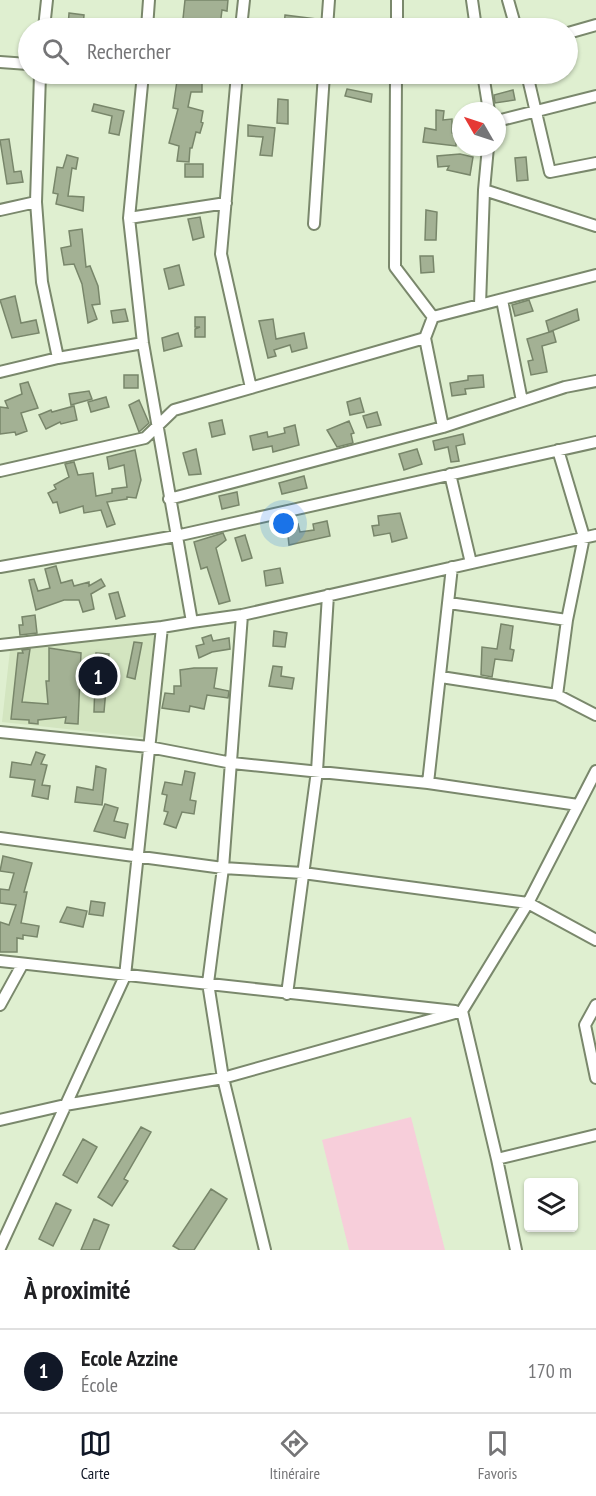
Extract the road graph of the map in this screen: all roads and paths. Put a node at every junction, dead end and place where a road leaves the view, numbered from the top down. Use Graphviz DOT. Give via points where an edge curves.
graph roads {
  1 [pos="47,0"];
  2 [pos="149,0"];
  3 [pos="244,0"];
  4 [pos="329,0"];
  5 [pos="397,0"];
  6 [pos="471,0"];
  7 [pos="508,0"];
  8 [pos="45,18"];
  9 [pos="148,18"];
  10 [pos="242,18"];
  11 [pos="328,18"];
  12 [pos="397,18"];
  13 [pos="474,18"];
  14 [pos="513,18"];
  15 [pos="596,25"];
  16 [pos="578,30"];
  17 [pos="0,62"];
  18 [pos="18,63"];
  19 [pos="40,84"];
  20 [pos="142,84"];
  21 [pos="236,84"];
  22 [pos="323,84"];
  23 [pos="396,84"];
  24 [pos="485,84"];
  25 [pos="529,84"];
  26 [pos="596,96"];
  27 [pos="488,102"];
  28 [pos="536,111"];
  29 [pos="506,119"];
  30 [pos="487,156"];
  31 [pos="596,163"];
  32 [pos="484,190"];
  33 [pos="36,202"];
  34 [pos="226,203"];
  35 [pos="0,210"];
  36 [pos="129,218"];
  37 [pos="314,224"];
  38 [pos="596,226"];
  39 [pos="596,275"];
  40 [pos="502,300"];
  41 [pos="480,305"];
  42 [pos="432,317"];
  43 [pos="426,338"];
  44 [pos="143,343"];
  45 [pos="58,358"];
  46 [pos="0,372"];
  47 [pos="596,381"];
  48 [pos="251,388"];
  49 [pos="522,401"];
  50 [pos="156,427"];
  51 [pos="443,427"];
  52 [pos="596,442"];
  53 [pos="558,450"];
  54 [pos="0,471"];
  55 [pos="450,474"];
  56 [pos="169,499"];
  57 [pos="596,535"];
  58 [pos="176,536"];
  59 [pos="584,537"];
  60 [pos="471,563"];
  61 [pos="0,567"];
  62 [pos="452,567"];
  63 [pos="328,596"];
  64 [pos="449,603"];
  65 [pos="242,615"];
  66 [pos="567,620"];
  67 [pos="192,622"];
  68 [pos="162,627"];
  69 [pos="0,645"];
  70 [pos="441,677"];
  71 [pos="557,695"];
  72 [pos="596,715"];
  73 [pos="0,732"];
  74 [pos="149,747"];
  75 [pos="232,763"];
  76 [pos="317,771"];
  77 [pos="596,771"];
  78 [pos="428,783"];
  79 [pos="578,805"];
  80 [pos="0,838"];
  81 [pos="139,857"];
  82 [pos="223,868"];
  83 [pos="303,873"];
  84 [pos="528,903"];
  85 [pos="596,940"];
  86 [pos="0,962"];
  87 [pos="22,965"];
  88 [pos="125,976"];
  89 [pos="208,982"];
  90 [pos="286,994"];
  91 [pos="0,1005"];
  92 [pos="596,1005"];
  93 [pos="462,1011"];
  94 [pos="223,1078"];
  95 [pos="596,1078"];
  96 [pos="65,1105"];
  97 [pos="0,1120"];
  98 [pos="596,1135"];
  99 [pos="497,1159"];
  100 [pos="0,1248"];
  101 [pos="265,1250"];
  102 [pos="516,1250"];
  1 -- 8 [label="street"];
  2 -- 9 [label="street"];
  3 -- 10 [label="street"];
  4 -- 11 [label="street"];
  5 -- 12 [label="street"];
  6 -- 13 [label="street"];
  7 -- 14 [label="street"];
  15 -- 16 [label="street"];
  17 -- 18 [label="street"];
  19 -- 33 [label="street"];
  20 -- 36 [label="street"];
  21 -- 34 [label="street"];
  22 -- 37 [label="street"];
  23 -- 42 [label="street" via="395,267"];
  24 -- 27 [label="street"];
  25 -- 28 [label="street"];
  26 -- 28 [label="street"];
  28 -- 29 [label="street"];
  28 -- 31 [label="street" via="550,172"];
  30 -- 32 [label="street"];
  32 -- 38 [label="street"];
  32 -- 41 [label="street"];
  33 -- 35 [label="street"];
  33 -- 45 [label="street" via="42,282"];
  34 -- 36 [label="street"];
  34 -- 48 [label="street" via="221,254"];
  36 -- 44 [label="street"];
  39 -- 40 [label="street"];
  40 -- 41 [label="street"];
  40 -- 49 [label="street"];
  41 -- 42 [label="street"];
  42 -- 43 [label="street"];
  43 -- 48 [label="street"];
  43 -- 51 [label="street"];
  44 -- 45 [label="street"];
  44 -- 50 [label="street"];
  45 -- 46 [label="street"];
  47 -- 49 [label="street"];
  48 -- 50 [label="street" via="174,410"];
  49 -- 51 [label="street"];
  50 -- 54 [label="street" via="145,438"];
  50 -- 56 [label="street"];
  51 -- 56 [label="street"];
  52 -- 53 [label="street"];
  53 -- 55 [label="street"];
  53 -- 59 [label="street"];
  55 -- 58 [label="street"];
  55 -- 60 [label="street"];
  56 -- 58 [label="street"];
  57 -- 59 [label="street"];
  58 -- 61 [label="street"];
  58 -- 67 [label="street"];
  59 -- 60 [label="street"];
  59 -- 66 [label="street"];
  60 -- 62 [label="street"];
  62 -- 63 [label="street"];
  62 -- 64 [label="street"];
  63 -- 65 [label="street"];
  63 -- 76 [label="street"];
  64 -- 66 [label="street"];
  64 -- 70 [label="street"];
  65 -- 67 [label="street"];
  65 -- 75 [label="street"];
  66 -- 71 [label="street"];
  67 -- 68 [label="street"];
  68 -- 69 [label="street"];
  68 -- 74 [label="street"];
  70 -- 71 [label="street"];
  70 -- 78 [label="street"];
  71 -- 72 [label="street"];
  73 -- 74 [label="street"];
  74 -- 75 [label="street"];
  74 -- 81 [label="street"];
  75 -- 76 [label="street"];
  75 -- 82 [label="street"];
  76 -- 78 [label="street"];
  76 -- 83 [label="street"];
  77 -- 79 [label="street"];
  78 -- 79 [label="street"];
  79 -- 84 [label="street"];
  80 -- 81 [label="street"];
  81 -- 82 [label="street"];
  81 -- 88 [label="street"];
  82 -- 83 [label="street"];
  82 -- 89 [label="street"];
  83 -- 84 [label="street"];
  83 -- 90 [label="street"];
  84 -- 85 [label="street"];
  84 -- 93 [label="street"];
  86 -- 87 [label="street"];
  87 -- 88 [label="street"];
  87 -- 91 [label="street"];
  88 -- 89 [label="street"];
  88 -- 96 [label="street"];
  89 -- 90 [label="street"];
  89 -- 94 [label="street"];
  90 -- 93 [label="street"];
  92 -- 95 [label="street" via="585,1025"];
  93 -- 94 [label="street"];
  93 -- 99 [label="street"];
  94 -- 96 [label="street"];
  94 -- 101 [label="street"];
  96 -- 97 [label="street"];
  96 -- 100 [label="street"];
  98 -- 99 [label="street"];
  99 -- 102 [label="street"];
}
